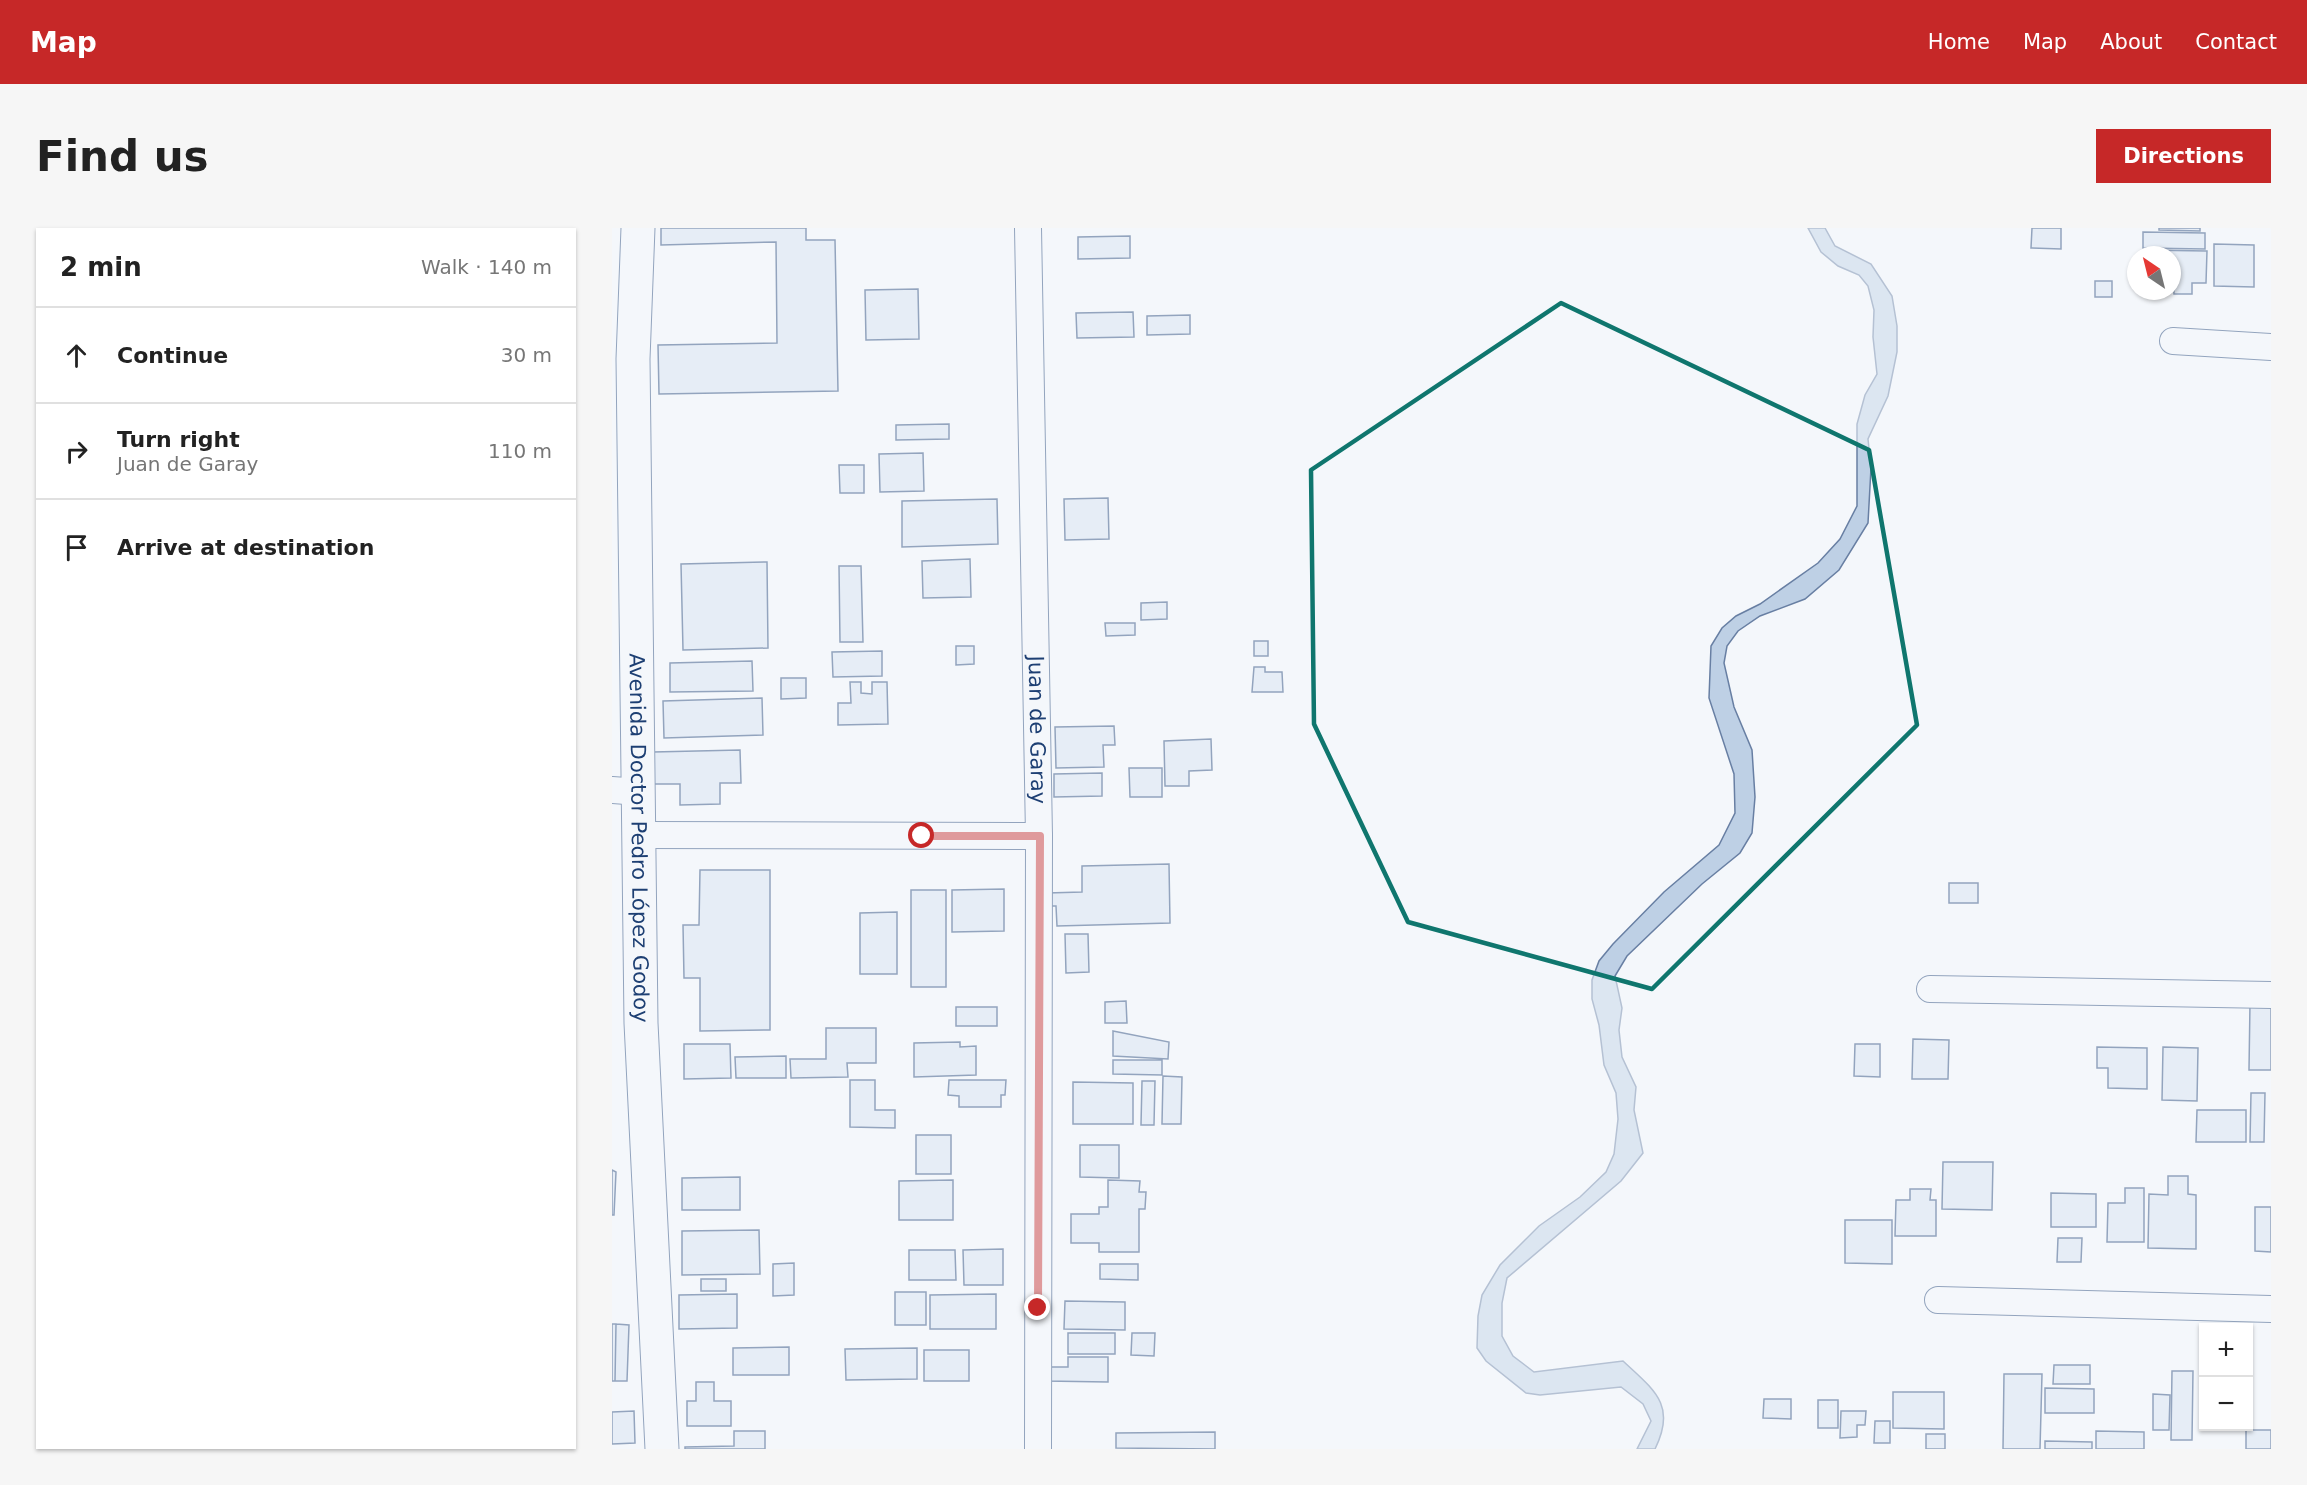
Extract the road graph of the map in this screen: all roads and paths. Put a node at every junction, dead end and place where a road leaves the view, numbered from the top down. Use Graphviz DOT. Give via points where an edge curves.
graph roads {
  1 [pos="638,228"];
  2 [pos="1028,228"];
  3 [pos="2173,341"];
  4 [pos="2271,347"];
  5 [pos="622,359"];
  6 [pos="626,791"];
  7 [pos="640,835"];
  8 [pos="1040,836"];
  9 [pos="1930,989"];
  10 [pos="2271,995"];
  11 [pos="1938,1300"];
  12 [pos="2271,1309"];
  13 [pos="662,1449"];
  14 [pos="1038,1449"];
  1 -- 5 [label="main road, Avenida Doctor Pedro López Godoy"];
  2 -- 8 [label="street, Juan de Garay"];
  3 -- 4 [label="street"];
  5 -- 6 [label="main road, Avenida Doctor Pedro López Godoy"];
  6 -- 7 [label="main road, Avenida Doctor Pedro López Godoy"];
  7 -- 8 [label="street"];
  7 -- 13 [label="main road, Avenida Doctor Pedro López Godoy" via="641,1023"];
  8 -- 14 [label="street, Juan de Garay"];
  9 -- 10 [label="street"];
  11 -- 12 [label="street"];
}
